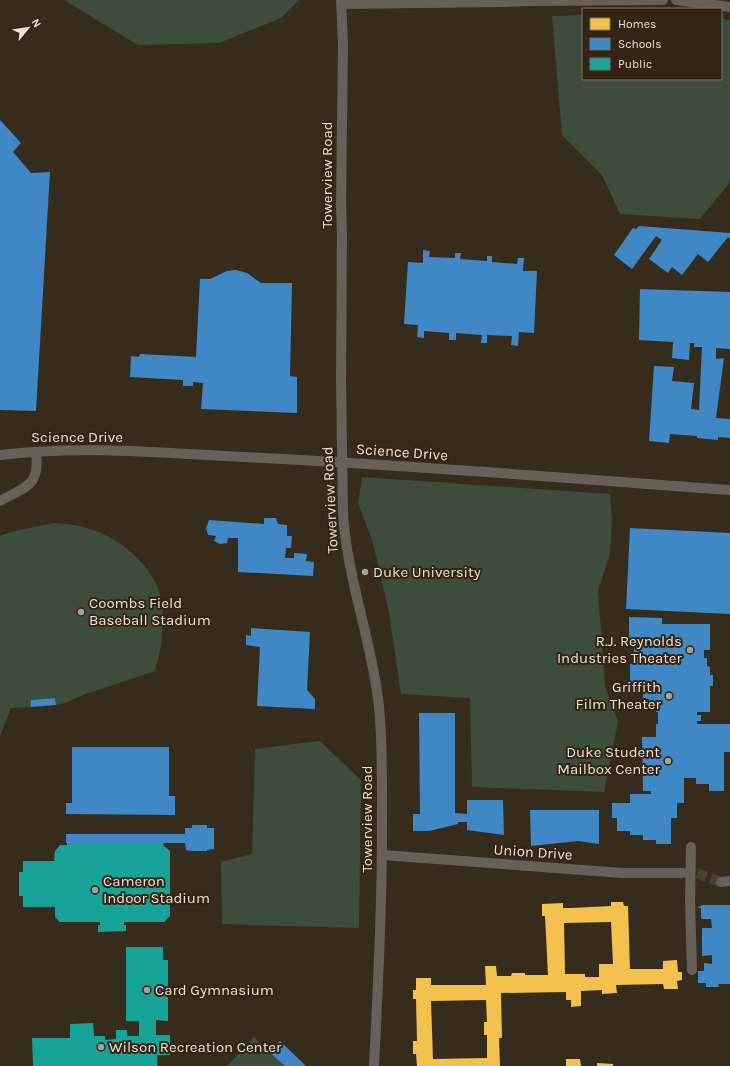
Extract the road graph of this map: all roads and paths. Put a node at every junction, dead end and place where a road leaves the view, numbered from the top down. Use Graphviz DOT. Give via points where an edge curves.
graph roads {
  1 [pos="663,0"];
  2 [pos="676,0"];
  3 [pos="342,2"];
  4 [pos="730,7"];
  5 [pos="36,452"];
  6 [pos="0,455"];
  7 [pos="342,463"];
  8 [pos="730,490"];
  9 [pos="0,501"];
  10 [pos="691,847"];
  11 [pos="382,855"];
  12 [pos="682,873"];
  13 [pos="692,970"];
  14 [pos="374,1066"];
  1 -- 3 [label="street"];
  2 -- 4 [label="street"];
  3 -- 7 [label="street, Towerview Road"];
  5 -- 6 [label="street, Science Drive"];
  5 -- 7 [label="street, Science Drive" via="79,450"];
  5 -- 9 [label="street" via="38,462 36,476 32,482"];
  7 -- 8 [label="street, Science Drive"];
  7 -- 11 [label="street, Towerview Road" via="345,538 353,584 368,640 379,707 382,756"];
  10 -- 13 [label="street"];
  11 -- 12 [label="street, Union Drive" via="622,873"];
  11 -- 14 [label="street, Towerview Road"];
}
